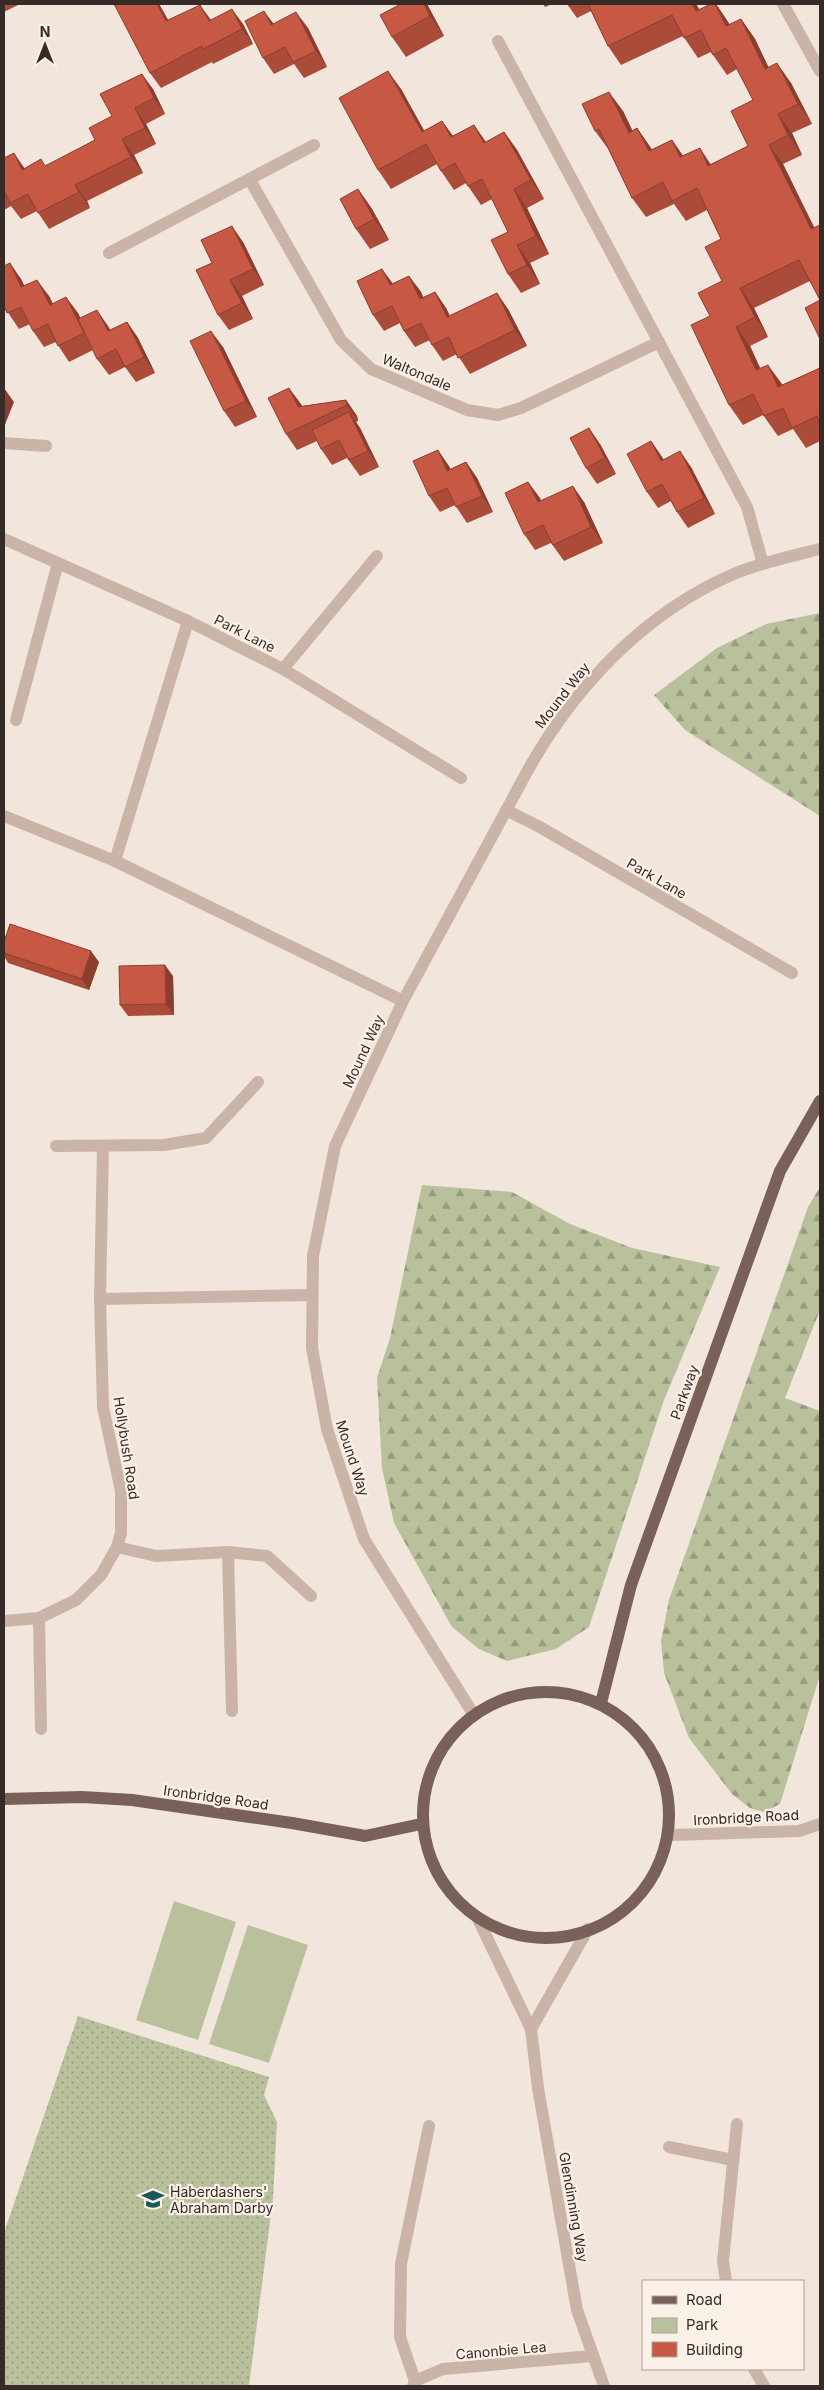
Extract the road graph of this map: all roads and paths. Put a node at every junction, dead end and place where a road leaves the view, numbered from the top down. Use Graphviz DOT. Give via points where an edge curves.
graph roads {
  1 [pos="783,4"];
  2 [pos="498,41"];
  3 [pos="820,71"];
  4 [pos="314,145"];
  5 [pos="250,180"];
  6 [pos="109,253"];
  7 [pos="658,342"];
  8 [pos="4,443"];
  9 [pos="46,446"];
  10 [pos="4,539"];
  11 [pos="820,549"];
  12 [pos="377,556"];
  13 [pos="58,563"];
  14 [pos="763,564"];
  15 [pos="188,621"];
  16 [pos="283,670"];
  17 [pos="16,720"];
  18 [pos="461,778"];
  19 [pos="506,810"];
  20 [pos="4,816"];
  21 [pos="115,861"];
  22 [pos="792,973"];
  23 [pos="403,1001"];
  24 [pos="258,1082"];
  25 [pos="820,1101"];
  26 [pos="56,1146"];
  27 [pos="103,1146"];
  28 [pos="311,1295"];
  29 [pos="100,1298"];
  30 [pos="117,1547"];
  31 [pos="228,1552"];
  32 [pos="311,1596"];
  33 [pos="38,1618"];
  34 [pos="4,1621"];
  35 [pos="601,1703"];
  36 [pos="232,1711"];
  37 [pos="472,1712"];
  38 [pos="41,1729"];
  39 [pos="4,1799"];
  40 [pos="422,1824"];
  41 [pos="820,1824"];
  42 [pos="672,1835"];
  43 [pos="478,1917"];
  44 [pos="588,1929"];
  45 [pos="531,2029"];
  46 [pos="737,2124"];
  47 [pos="429,2126"];
  48 [pos="669,2147"];
  49 [pos="733,2160"];
  50 [pos="726,2280"];
  51 [pos="592,2356"];
  52 [pos="755,2370"];
  53 [pos="414,2384"];
  54 [pos="604,2386"];
  55 [pos="764,2386"];
  1 -- 3 [label="street"];
  2 -- 7 [label="street"];
  4 -- 5 [label="street"];
  5 -- 6 [label="street"];
  5 -- 7 [label="street, Waltondale" via="341,340 371,369 467,410 498,415 521,408"];
  7 -- 14 [label="street" via="746,507"];
  8 -- 9 [label="street"];
  10 -- 13 [label="street, Park Lane"];
  11 -- 14 [label="street, Mound Way"];
  12 -- 16 [label="street"];
  13 -- 15 [label="street, Park Lane"];
  13 -- 17 [label="street"];
  14 -- 19 [label="street, Mound Way" via="738,572 685,601 619,652 561,718"];
  15 -- 16 [label="street, Park Lane"];
  15 -- 21 [label="street"];
  16 -- 18 [label="street, Park Lane"];
  19 -- 22 [label="street, Park Lane"];
  19 -- 23 [label="street, Mound Way"];
  20 -- 21 [label="street"];
  21 -- 23 [label="street"];
  23 -- 28 [label="street, Mound Way" via="336,1146 313,1256"];
  24 -- 27 [label="street" via="206,1138 164,1145"];
  25 -- 35 [label="main road, Parkway" via="780,1170 631,1585"];
  26 -- 27 [label="street"];
  27 -- 29 [label="street, Hollybush Road"];
  28 -- 29 [label="street"];
  28 -- 37 [label="street, Mound Way" via="312,1348 327,1429 364,1539"];
  29 -- 30 [label="street, Hollybush Road" via="103,1407 122,1491 121,1533"];
  30 -- 31 [label="street" via="156,1556"];
  30 -- 33 [label="street, Hollybush Road" via="101,1575 76,1600"];
  31 -- 32 [label="street" via="267,1556"];
  31 -- 36 [label="street"];
  33 -- 34 [label="street, Hollybush Road"];
  33 -- 38 [label="street"];
  35 -- 37 [label="main road" via="569,1693 526,1692"];
  35 -- 42 [label="main road" via="649,1745 670,1796"];
  37 -- 40 [label="main road" via="453,1732 429,1772"];
  39 -- 40 [label="main road, Ironbridge Road" via="82,1797 132,1800 365,1836"];
  40 -- 43 [label="main road" via="440,1880 468,1912"];
  41 -- 42 [label="street, Ironbridge Road" via="799,1832"];
  42 -- 44 [label="main road" via="639,1898 609,1923"];
  43 -- 44 [label="main road" via="506,1933 557,1940"];
  43 -- 45 [label="street, Glendinning Way"];
  44 -- 45 [label="street"];
  45 -- 51 [label="street, Glendinning Way" via="538,2088 577,2310"];
  46 -- 49 [label="street"];
  47 -- 53 [label="street, Canonbie Lea" via="401,2264 400,2337"];
  48 -- 49 [label="street"];
  49 -- 50 [label="street" via="723,2261"];
  51 -- 53 [label="street, Canonbie Lea" via="443,2369"];
  51 -- 54 [label="street, Glendinning Way"];
  52 -- 55 [label="street"];
}
